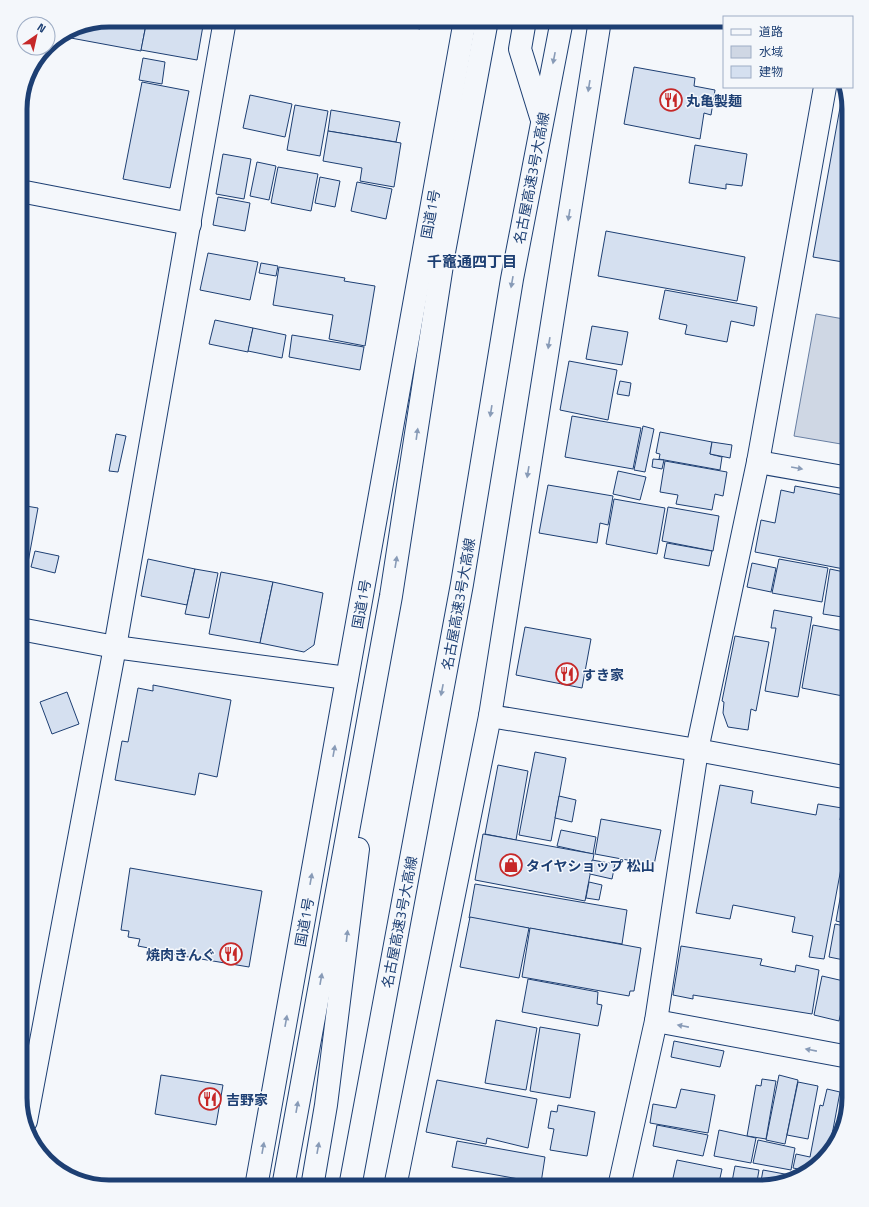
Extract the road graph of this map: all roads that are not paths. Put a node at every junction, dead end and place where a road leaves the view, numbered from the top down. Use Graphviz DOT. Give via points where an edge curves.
graph roads {
  1 [pos="225,27"];
  2 [pos="463,27"];
  3 [pos="486,27"];
  4 [pos="525,27"];
  5 [pos="561,27"];
  6 [pos="599,27"];
  7 [pos="824,88"];
  8 [pos="542,120"];
  9 [pos="27,192"];
  10 [pos="190,224"];
  11 [pos="758,462"];
  12 [pos="842,477"];
  13 [pos="391,596"];
  14 [pos="27,630"];
  15 [pos="115,647"];
  16 [pos="348,678"];
  17 [pos="490,716"];
  18 [pos="697,750"];
  19 [pos="842,777"];
  20 [pos="656,1021"];
  21 [pos="842,1056"];
  22 [pos="28,1110"];
  23 [pos="257,1180"];
  24 [pos="283,1180"];
  25 [pos="313,1180"];
  26 [pos="351,1180"];
  27 [pos="396,1180"];
  28 [pos="621,1180"];
  1 -- 10 [label="main road"];
  2 -- 16 [label="main road, 国道1号"];
  13 -- 3 [label="main road, one-way" via="444,252"];
  4 -- 8 [label="main road" via="520,49"];
  5 -- 8 [label="main road, 名古屋高速3号大高線, one-way"];
  6 -- 17 [label="main road, one-way"];
  7 -- 11 [label="main road"];
  8 -- 26 [label="main road, 名古屋高速3号大高線, one-way" via="512,279 460,592"];
  9 -- 10 [label="main road"];
  10 -- 15 [label="main road"];
  11 -- 12 [label="main road, one-way"];
  11 -- 18 [label="main road"];
  24 -- 13 [label="main road, one-way"];
  25 -- 13 [label="main road, one-way" via="326,1105"];
  14 -- 15 [label="main road"];
  15 -- 16 [label="main road"];
  15 -- 22 [label="main road"];
  23 -- 16 [label="main road, 国道1号, one-way"];
  17 -- 18 [label="main road"];
  17 -- 27 [label="main road"];
  18 -- 19 [label="main road"];
  18 -- 20 [label="main road"];
  21 -- 20 [label="main road, one-way"];
  20 -- 28 [label="main road"];
}
